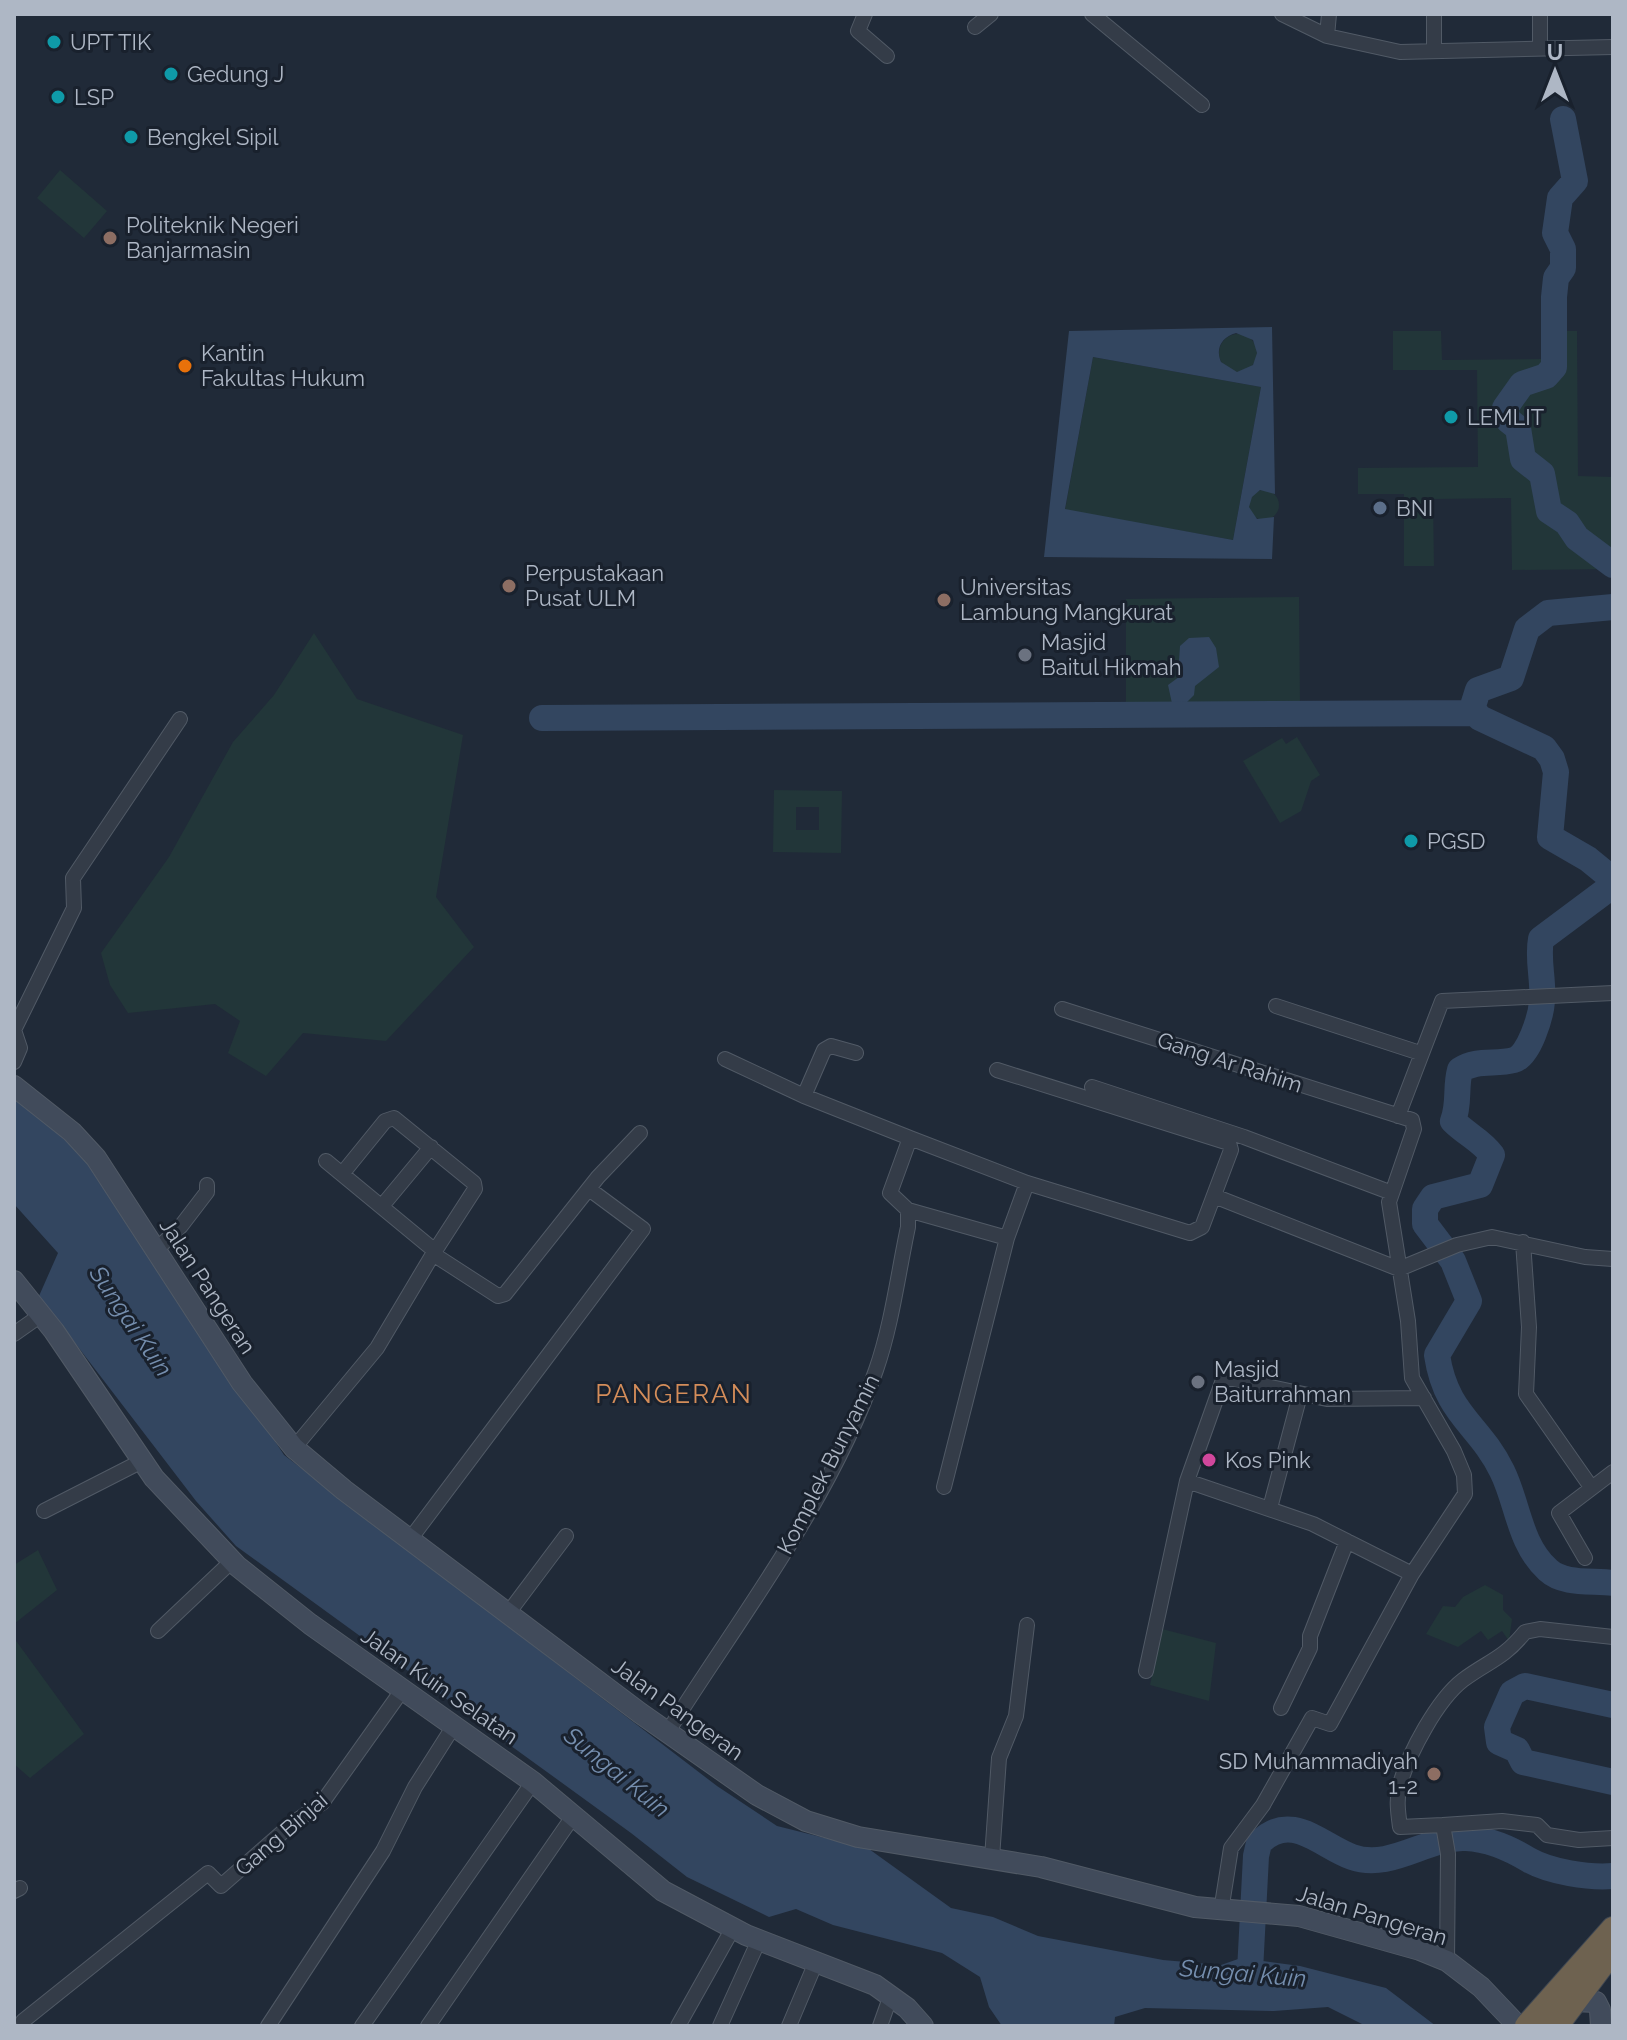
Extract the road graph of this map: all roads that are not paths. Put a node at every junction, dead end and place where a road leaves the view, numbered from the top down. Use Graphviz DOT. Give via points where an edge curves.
graph roads {
  1 [pos="865,14"];
  2 [pos="991,14"];
  3 [pos="1092,14"];
  4 [pos="1282,14"];
  5 [pos="1329,14"];
  6 [pos="1434,14"];
  7 [pos="1540,14"];
  8 [pos="975,27"];
  9 [pos="1327,36"];
  10 [pos="1613,47"];
  11 [pos="1540,48"];
  12 [pos="1434,51"];
  13 [pos="887,56"];
  14 [pos="1202,105"];
  15 [pos="180,719"];
  16 [pos="1613,993"];
  17 [pos="1276,1006"];
  18 [pos="1062,1009"];
  19 [pos="856,1053"];
  20 [pos="1420,1053"];
  21 [pos="725,1059"];
  22 [pos="14,1062"];
  23 [pos="997,1070"];
  24 [pos="14,1086"];
  25 [pos="1092,1087"];
  26 [pos="804,1096"];
  27 [pos="1398,1116"];
  28 [pos="640,1133"];
  29 [pos="910,1138"];
  30 [pos="431,1147"];
  31 [pos="326,1161"];
  32 [pos="342,1174"];
  33 [pos="1027,1183"];
  34 [pos="207,1185"];
  35 [pos="589,1189"];
  36 [pos="1392,1193"];
  37 [pos="1214,1196"];
  38 [pos="382,1206"];
  39 [pos="908,1210"];
  40 [pos="1007,1238"];
  41 [pos="1523,1242"];
  42 [pos="156,1250"];
  43 [pos="434,1252"];
  44 [pos="1613,1259"];
  45 [pos="1399,1269"];
  46 [pos="14,1281"];
  47 [pos="41,1315"];
  48 [pos="14,1334"];
  49 [pos="1300,1395"];
  50 [pos="1424,1398"];
  51 [pos="294,1448"];
  52 [pos="144,1460"];
  53 [pos="1611,1478"];
  54 [pos="1187,1481"];
  55 [pos="944,1487"];
  56 [pos="1591,1487"];
  57 [pos="1270,1508"];
  58 [pos="44,1511"];
  59 [pos="566,1536"];
  60 [pos="411,1538"];
  61 [pos="1347,1541"];
  62 [pos="1585,1558"];
  63 [pos="232,1561"];
  64 [pos="1412,1574"];
  65 [pos="509,1612"];
  66 [pos="1027,1625"];
  67 [pos="158,1631"];
  68 [pos="1613,1637"];
  69 [pos="1146,1671"];
  70 [pos="403,1689"];
  71 [pos="1281,1708"];
  72 [pos="455,1724"];
  73 [pos="667,1733"];
  74 [pos="533,1782"];
  75 [pos="574,1815"];
  76 [pos="1444,1829"];
  77 [pos="1613,1838"];
  78 [pos="992,1858"];
  79 [pos="1223,1911"];
  80 [pos="733,1928"];
  81 [pos="1613,1929"];
  82 [pos="759,1940"];
  83 [pos="1613,1950"];
  84 [pos="1447,1961"];
  85 [pos="816,1962"];
  86 [pos="891,1995"];
  87 [pos="1613,1997"];
  88 [pos="1566,2012"];
  89 [pos="23,2020"];
  90 [pos="268,2026"];
  91 [pos="362,2026"];
  92 [pos="428,2026"];
  93 [pos="678,2026"];
  94 [pos="720,2026"];
  95 [pos="789,2026"];
  96 [pos="880,2026"];
  97 [pos="923,2026"];
  98 [pos="1518,2026"];
  99 [pos="1527,2026"];
  100 [pos="1601,2026"];
  101 [pos="1611,2026"];
  1 -- 13 [label="street" via="858,31"];
  2 -- 8 [label="street"];
  3 -- 14 [label="street"];
  4 -- 9 [label="street"];
  5 -- 9 [label="street"];
  6 -- 12 [label="street"];
  7 -- 11 [label="street"];
  9 -- 12 [label="street" via="1400,52"];
  10 -- 11 [label="street"];
  11 -- 12 [label="street"];
  15 -- 22 [label="street" via="73,878 74,908 14,1030 20,1048"];
  16 -- 20 [label="street" via="1453,999 1439,1005"];
  17 -- 20 [label="street"];
  18 -- 27 [label="street, Gang Ar Rahim"];
  19 -- 26 [label="street" via="826,1048"];
  20 -- 27 [label="street"];
  21 -- 26 [label="street"];
  23 -- 37 [label="street" via="1229,1143"];
  24 -- 42 [label="street, Jalan Pangeran" via="96,1158"];
  25 -- 36 [label="street"];
  26 -- 29 [label="street"];
  27 -- 36 [label="street" via="1412,1120 1414,1129"];
  28 -- 35 [label="street"];
  29 -- 33 [label="street"];
  29 -- 39 [label="street, Komplek Bunyamin" via="890,1193"];
  30 -- 32 [label="street" via="389,1118"];
  30 -- 38 [label="street"];
  30 -- 43 [label="street" via="475,1186"];
  31 -- 32 [label="street"];
  32 -- 38 [label="street"];
  33 -- 37 [label="street" via="1190,1233 1202,1227"];
  33 -- 40 [label="street"];
  34 -- 42 [label="street" via="181,1226"];
  35 -- 43 [label="street" via="502,1296"];
  35 -- 60 [label="street" via="643,1229"];
  36 -- 45 [label="street"];
  37 -- 45 [label="street"];
  38 -- 43 [label="street"];
  39 -- 40 [label="street"];
  39 -- 73 [label="street, Komplek Bunyamin" via="885,1338 857,1415 804,1523"];
  40 -- 55 [label="street"];
  41 -- 44 [label="street"];
  41 -- 45 [label="street" via="1492,1237"];
  41 -- 56 [label="street" via="1529,1327 1526,1394"];
  42 -- 51 [label="street, Jalan Pangeran" via="242,1383"];
  43 -- 51 [label="street" via="372,1355"];
  45 -- 50 [label="street" via="1412,1378"];
  46 -- 47 [label="street, Jalan Kuin Selatan"];
  47 -- 48 [label="street"];
  47 -- 52 [label="street, Jalan Kuin Selatan"];
  49 -- 50 [label="street"];
  49 -- 54 [label="street" via="1224,1377"];
  49 -- 57 [label="street"];
  50 -- 64 [label="street" via="1454,1451 1466,1488"];
  51 -- 60 [label="street, Jalan Pangeran"];
  52 -- 58 [label="street"];
  52 -- 63 [label="street, Jalan Kuin Selatan" via="176,1504"];
  53 -- 56 [label="street"];
  54 -- 57 [label="street"];
  54 -- 69 [label="street"];
  56 -- 62 [label="street" via="1560,1512"];
  57 -- 61 [label="street"];
  59 -- 65 [label="street"];
  60 -- 65 [label="street, Jalan Pangeran"];
  61 -- 64 [label="street"];
  61 -- 71 [label="street" via="1310,1648"];
  63 -- 67 [label="street"];
  63 -- 70 [label="street, Jalan Kuin Selatan"];
  64 -- 79 [label="street" via="1330,1724 1312,1718 1263,1805 1234,1841"];
  65 -- 73 [label="street, Jalan Pangeran"];
  66 -- 78 [label="street" via="1016,1716 999,1758"];
  68 -- 76 [label="street" via="1525,1632 1514,1649 1463,1680 1441,1702 1411,1758 1397,1804 1402,1828"];
  70 -- 72 [label="street, Jalan Kuin Selatan"];
  70 -- 89 [label="street, Gang Binjai" via="322,1803 221,1886 208,1873"];
  72 -- 74 [label="street, Jalan Kuin Selatan"];
  72 -- 90 [label="street" via="383,1851"];
  73 -- 78 [label="street, Jalan Pangeran" via="757,1795 806,1821 858,1837"];
  74 -- 75 [label="street, Jalan Kuin Selatan"];
  74 -- 91 [label="street"];
  75 -- 80 [label="street, Jalan Kuin Selatan" via="663,1891"];
  75 -- 92 [label="street"];
  76 -- 77 [label="street" via="1502,1821 1537,1825 1547,1835 1579,1840"];
  76 -- 84 [label="street"];
  78 -- 79 [label="street, Jalan Pangeran"];
  79 -- 84 [label="street, Jalan Pangeran" via="1324,1922"];
  80 -- 82 [label="street, Jalan Kuin Selatan"];
  80 -- 93 [label="street"];
  81 -- 99 [label="highway"];
  82 -- 85 [label="street, Jalan Kuin Selatan"];
  82 -- 94 [label="street"];
  83 -- 88 [label="highway"];
  84 -- 98 [label="street, Jalan Pangeran"];
  85 -- 86 [label="street, Jalan Kuin Selatan"];
  85 -- 95 [label="street"];
  86 -- 96 [label="street"];
  86 -- 97 [label="street, Jalan Kuin Selatan"];
  87 -- 101 [label="street"];
  88 -- 100 [label="street" via="1596,2002"];
}
